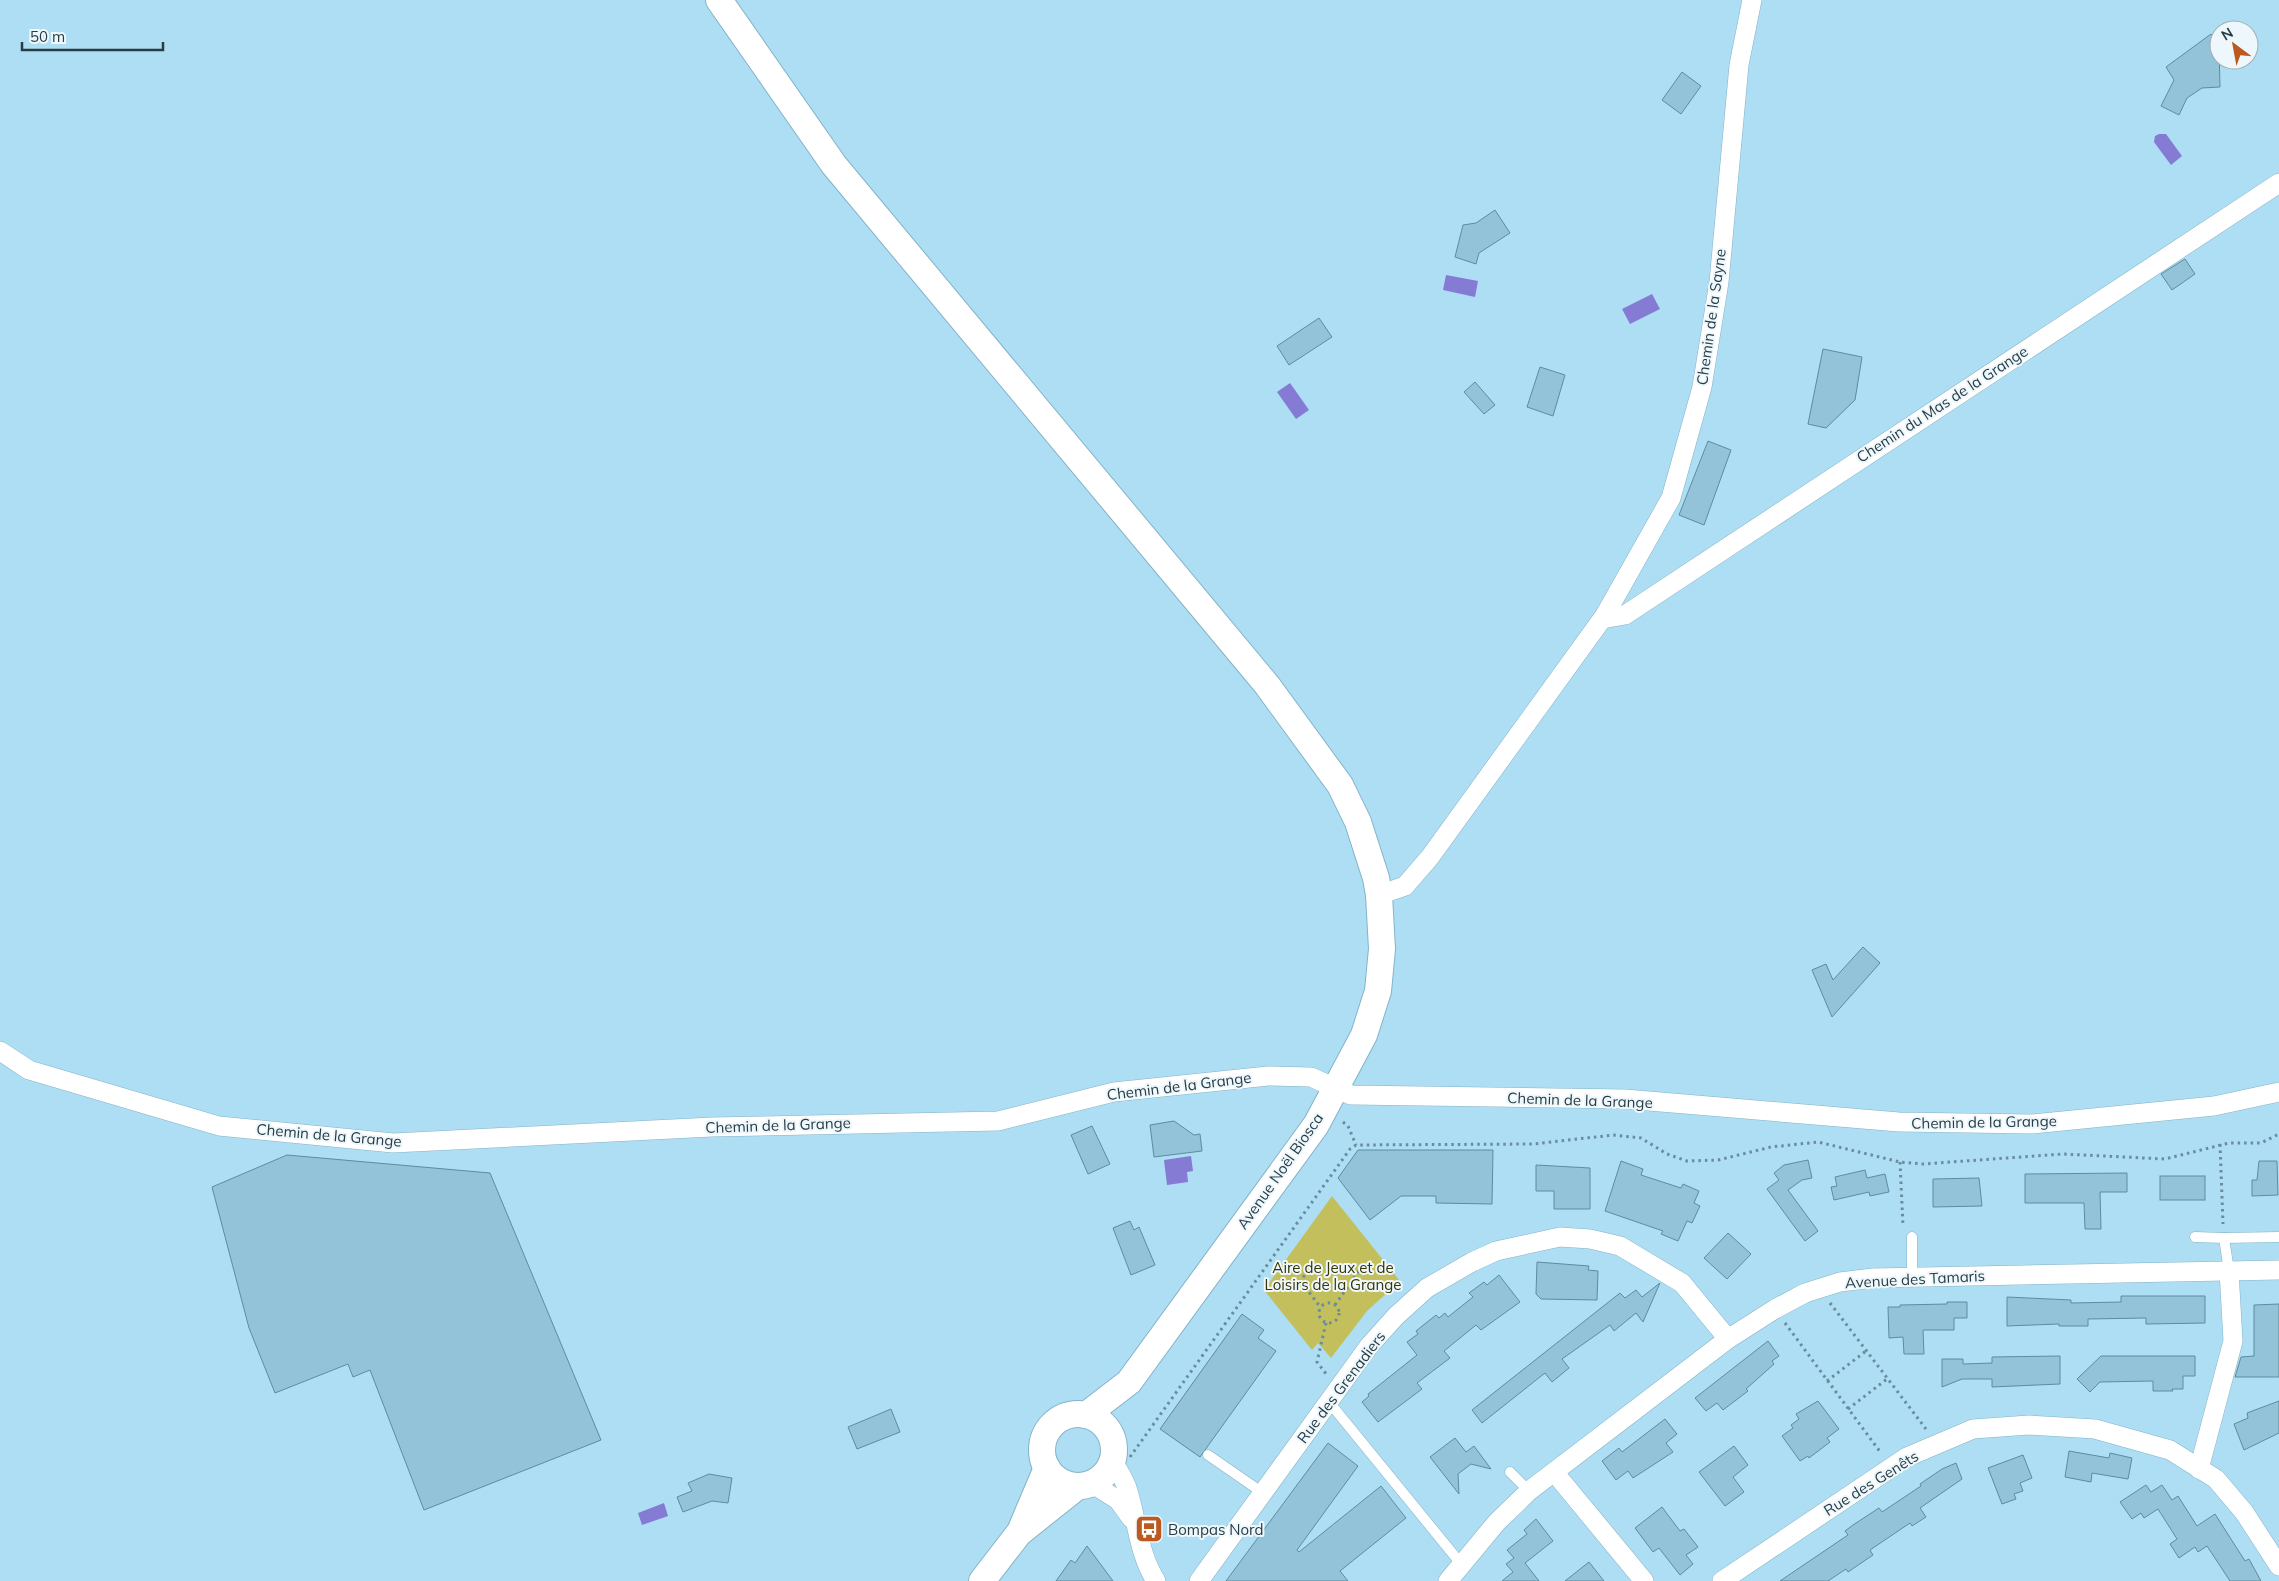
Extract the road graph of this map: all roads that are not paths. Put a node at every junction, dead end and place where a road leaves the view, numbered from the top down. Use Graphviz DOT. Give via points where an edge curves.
graph roads {
  1 [pos="719,0"];
  2 [pos="1752,0"];
  3 [pos="2279,183"];
  4 [pos="1605,615"];
  5 [pos="1379,895"];
  6 [pos="0,1051"];
  7 [pos="1343,1091"];
  8 [pos="2279,1092"];
  9 [pos="1912,1237"];
  10 [pos="2196,1237"];
  11 [pos="2279,1237"];
  12 [pos="2224,1238"];
  13 [pos="2279,1270"];
  14 [pos="2229,1271"];
  15 [pos="1912,1277"];
  16 [pos="1728,1339"];
  17 [pos="1129,1382"];
  18 [pos="1333,1396"];
  19 [pos="1086,1414"];
  20 [pos="1112,1450"];
  21 [pos="1208,1455"];
  22 [pos="1047,1468"];
  23 [pos="2199,1468"];
  24 [pos="1510,1472"];
  25 [pos="1554,1472"];
  26 [pos="1084,1484"];
  27 [pos="1529,1490"];
  28 [pos="1263,1493"];
  29 [pos="1134,1521"];
  30 [pos="1019,1533"];
  31 [pos="1462,1565"];
  32 [pos="2279,1566"];
  33 [pos="982,1581"];
  34 [pos="1156,1581"];
  35 [pos="1199,1581"];
  36 [pos="1448,1581"];
  37 [pos="1644,1581"];
  38 [pos="1722,1581"];
  1 -- 5 [label="main road, Avenue Noël Biosca" via="834,165 1268,685 1340,784 1358,822"];
  2 -- 4 [label="street, Chemin de la Sayne" via="1739,65 1718,282 1702,387 1671,498"];
  3 -- 4 [label="street, Chemin du Mas de la Grange" via="1625,615 1608,618"];
  4 -- 5 [label="street, Chemin de la Sayne" via="1430,856 1405,886"];
  5 -- 7 [label="main road, Avenue Noël Biosca" via="1382,949 1378,991"];
  6 -- 7 [label="street, Chemin de la Grange" via="29,1070 219,1126 393,1143 722,1127 998,1120 1114,1092 1268,1076 1311,1077"];
  7 -- 8 [label="street, Chemin de la Grange" via="1625,1099 1898,1122 2032,1124 2214,1106"];
  7 -- 17 [label="main road, Avenue Noël Biosca"];
  9 -- 15 [label="lane"];
  10 -- 12 [label="lane"];
  11 -- 12 [label="lane"];
  12 -- 14 [label="lane"];
  13 -- 14 [label="street, Avenue des Tamaris"];
  14 -- 15 [label="street, Avenue des Tamaris"];
  14 -- 23 [label="street" via="2233,1341"];
  15 -- 16 [label="street, Avenue des Tamaris" via="1840,1282 1818,1289 1775,1309"];
  16 -- 18 [label="street, Rue des Grenadiers" via="1682,1283 1620,1246 1560,1236 1496,1251 1427,1288 1374,1340"];
  16 -- 25 [label="street, Avenue des Tamaris"];
  17 -- 19 [label="main road"];
  17 -- 20 [label="main road"];
  18 -- 28 [label="street, Rue des Grenadiers"];
  18 -- 31 [label="lane"];
  19 -- 20 [label="main road" via="1101,1422"];
  19 -- 22 [label="main road" via="1062,1417 1049,1429 1042,1445"];
  20 -- 26 [label="main road" via="1108,1470"];
  20 -- 29 [label="street" via="1128,1490"];
  21 -- 28 [label="lane"];
  22 -- 26 [label="main road" via="1066,1484"];
  22 -- 30 [label="main road"];
  23 -- 32 [label="street, Rue des Genêts" via="2216,1479 2244,1512"];
  23 -- 38 [label="street, Rue des Genêts" via="2170,1450 2095,1429 2029,1425 1973,1429 1907,1457"];
  24 -- 27 [label="lane"];
  25 -- 27 [label="street, Avenue des Tamaris"];
  25 -- 37 [label="street"];
  26 -- 29 [label="street" via="1118,1500"];
  26 -- 30 [label="main road"];
  27 -- 31 [label="street, Avenue des Tamaris" via="1497,1522"];
  28 -- 35 [label="street, Rue des Grenadiers"];
  29 -- 34 [label="street"];
  30 -- 33 [label="main road"];
  31 -- 36 [label="street, Avenue des Tamaris"];
}
